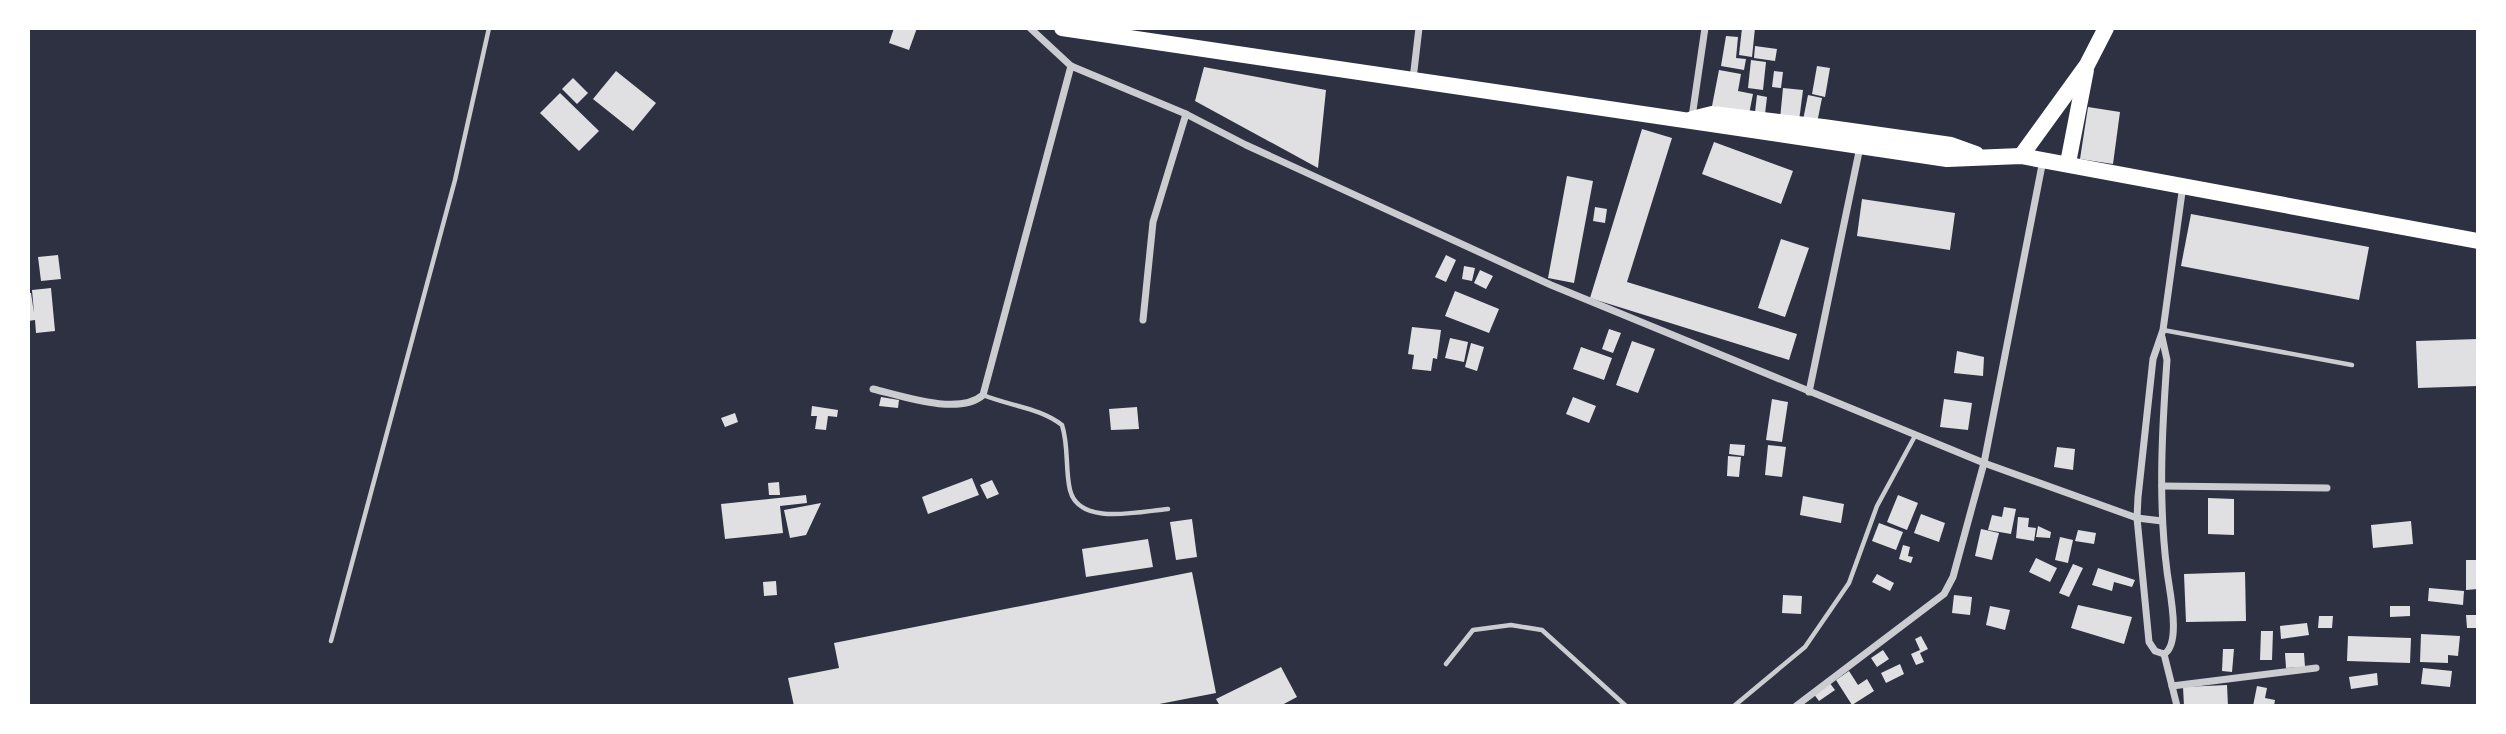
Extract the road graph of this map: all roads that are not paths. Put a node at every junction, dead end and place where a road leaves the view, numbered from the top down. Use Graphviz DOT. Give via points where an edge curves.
graph roads {
  1 [pos="489,28"];
  2 [pos="1030,28"];
  3 [pos="1062,28"];
  4 [pos="1419,28"];
  5 [pos="1705,28"];
  6 [pos="2105,29"];
  7 [pos="2087,65"];
  8 [pos="1071,66"];
  9 [pos="1413,79"];
  10 [pos="1186,114"];
  11 [pos="1692,119"];
  12 [pos="1861,140"];
  13 [pos="2021,156"];
  14 [pos="2043,160"];
  15 [pos="2068,163"];
  16 [pos="2183,185"];
  17 [pos="2478,241"];
  18 [pos="1143,320"];
  19 [pos="2162,333"];
  20 [pos="2353,365"];
  21 [pos="873,388"];
  22 [pos="1809,392"];
  23 [pos="983,395"];
  24 [pos="1916,436"];
  25 [pos="1984,463"];
  26 [pos="2162,486"];
  27 [pos="2327,488"];
  28 [pos="1168,509"];
  29 [pos="2137,518"];
  30 [pos="2162,521"];
  31 [pos="331,640"];
  32 [pos="2164,654"];
  33 [pos="1446,664"];
  34 [pos="2316,668"];
  35 [pos="2172,686"];
  36 [pos="1626,706"];
  37 [pos="1734,706"];
  38 [pos="1796,706"];
  39 [pos="2176,706"];
  1 -- 31 [label="lane" via="456,180"];
  2 -- 8 [label="street"];
  3 -- 9 [label="main road"];
  4 -- 9 [label="street"];
  5 -- 11 [label="street"];
  6 -- 7 [label="main road"];
  7 -- 13 [label="main road"];
  7 -- 15 [label="main road"];
  8 -- 10 [label="street"];
  8 -- 23 [label="street"];
  9 -- 11 [label="main road"];
  10 -- 18 [label="street" via="1153,222"];
  10 -- 22 [label="street" via="1550,285"];
  11 -- 12 [label="main road" via="1712,114"];
  12 -- 13 [label="main road" via="1951,145 1983,156"];
  12 -- 22 [label="street"];
  13 -- 14 [label="main road"];
  14 -- 15 [label="main road"];
  14 -- 25 [label="street"];
  15 -- 16 [label="main road"];
  16 -- 17 [label="main road"];
  16 -- 19 [label="street"];
  19 -- 20 [label="lane"];
  19 -- 26 [label="street" via="2166,360"];
  19 -- 29 [label="street" via="2153,359"];
  21 -- 23 [label="street" via="960,405 974,403"];
  22 -- 24 [label="street"];
  23 -- 28 [label="lane" via="1036,411 1062,425 1068,444 1070,491 1078,505 1097,515"];
  24 -- 25 [label="street"];
  24 -- 37 [label="lane" via="1877,506 1849,583 1805,647"];
  25 -- 29 [label="street"];
  25 -- 38 [label="street" via="1953,577 1944,594"];
  26 -- 27 [label="street"];
  26 -- 30 [label="street"];
  29 -- 30 [label="street"];
  29 -- 32 [label="street" via="2149,642"];
  30 -- 32 [label="street" via="2173,620 2172,646"];
  32 -- 35 [label="street"];
  33 -- 36 [label="lane" via="1473,630 1511,625 1542,630"];
  34 -- 35 [label="street"];
  35 -- 39 [label="street"];
}
